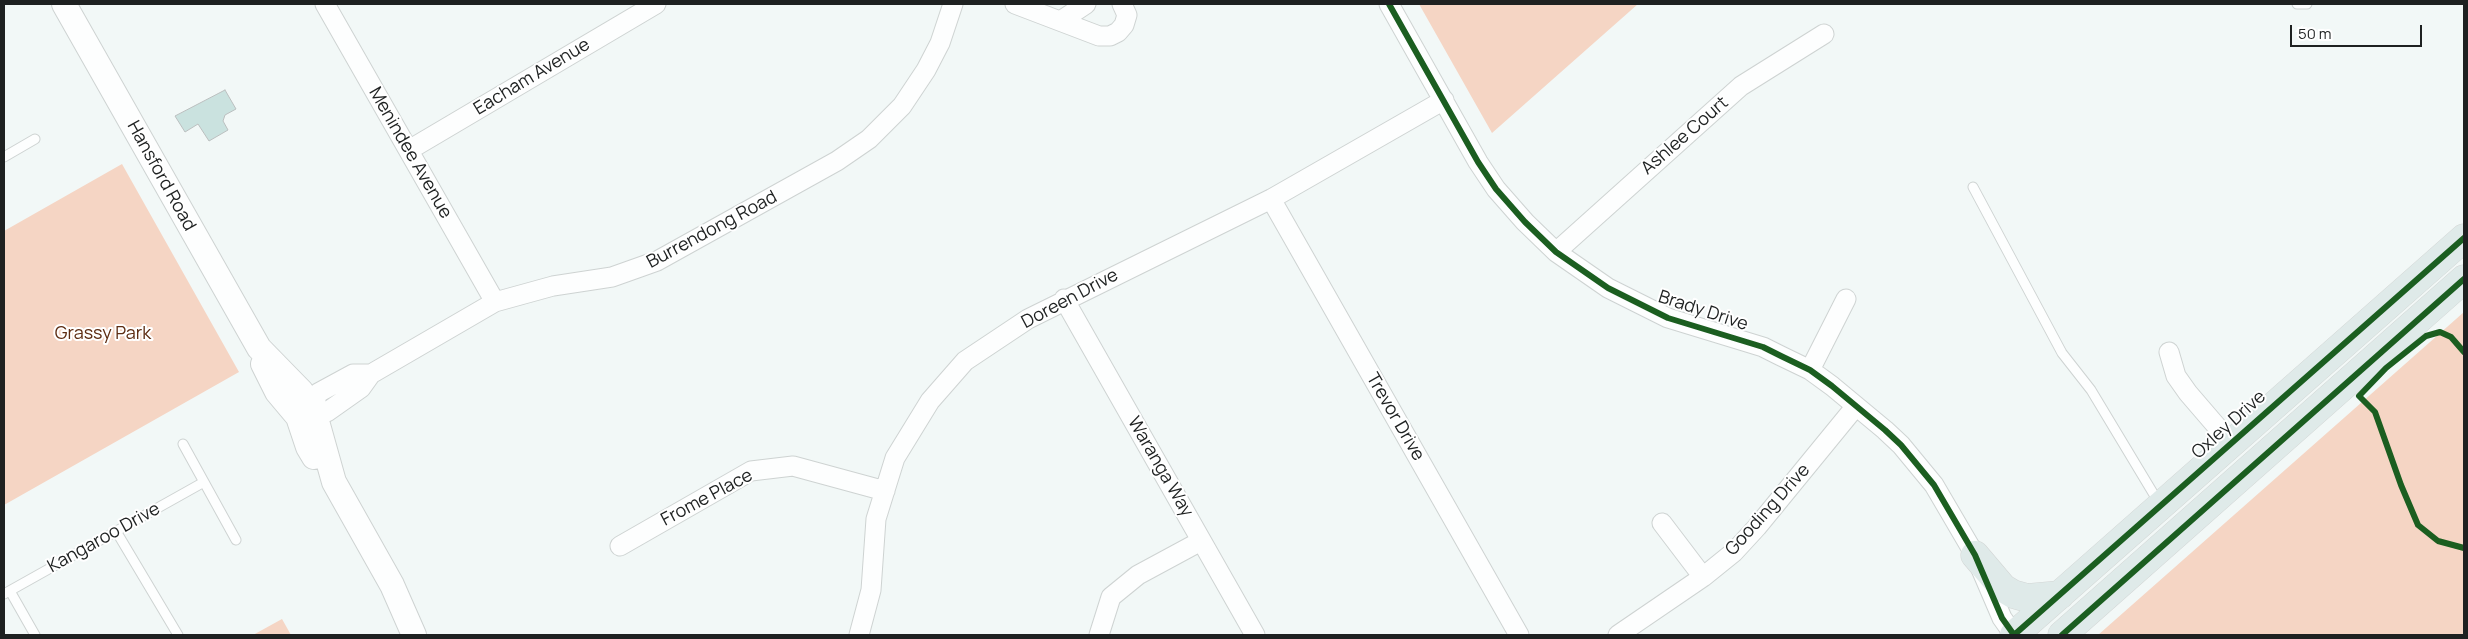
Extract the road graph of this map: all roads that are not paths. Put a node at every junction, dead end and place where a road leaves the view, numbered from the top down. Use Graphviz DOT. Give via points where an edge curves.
graph roads {
  1 [pos="64,4"];
  2 [pos="325,4"];
  3 [pos="656,4"];
  4 [pos="954,4"];
  5 [pos="1015,4"];
  6 [pos="1086,4"];
  7 [pos="1122,4"];
  8 [pos="1389,4"];
  9 [pos="2297,4"];
  10 [pos="2307,4"];
  11 [pos="1062,20"];
  12 [pos="1824,34"];
  13 [pos="1444,100"];
  14 [pos="35,139"];
  15 [pos="408,150"];
  16 [pos="4,157"];
  17 [pos="1973,187"];
  18 [pos="1271,199"];
  19 [pos="2464,238"];
  20 [pos="1556,252"];
  21 [pos="2464,278"];
  22 [pos="1064,299"];
  23 [pos="1846,300"];
  24 [pos="495,302"];
  25 [pos="2169,352"];
  26 [pos="1810,370"];
  27 [pos="1856,406"];
  28 [pos="305,411"];
  29 [pos="2230,443"];
  30 [pos="182,444"];
  31 [pos="204,482"];
  32 [pos="885,491"];
  33 [pos="2160,506"];
  34 [pos="1662,523"];
  35 [pos="116,531"];
  36 [pos="236,540"];
  37 [pos="1202,541"];
  38 [pos="620,546"];
  39 [pos="1975,555"];
  40 [pos="1703,577"];
  41 [pos="392,585"];
  42 [pos="7,592"];
  43 [pos="2060,595"];
  44 [pos="35,635"];
  45 [pos="178,635"];
  46 [pos="414,635"];
  47 [pos="427,635"];
  48 [pos="859,635"];
  49 [pos="1099,635"];
  50 [pos="1255,635"];
  51 [pos="1519,635"];
  52 [pos="1618,635"];
  53 [pos="2014,635"];
  54 [pos="2061,635"];
  1 -- 28 [label="street, Hansford Road" via="259,348 268,377 277,392"];
  2 -- 15 [label="street, Menindee Avenue"];
  3 -- 15 [label="street, Eacham Avenue"];
  4 -- 24 [label="street, Burrendong Road" via="940,43 902,106 869,139 837,161 657,261 612,277 554,286"];
  5 -- 11 [label="street"];
  6 -- 11 [label="street"];
  7 -- 11 [label="street" via="1127,15 1124,25 1110,36 1099,36"];
  8 -- 13 [label="street, Brady Drive"];
  9 -- 10 [label="lane"];
  12 -- 20 [label="street, Ashlee Court" via="1741,86"];
  13 -- 18 [label="street, Doreen Drive"];
  13 -- 20 [label="street, Brady Drive" via="1496,189"];
  14 -- 16 [label="lane"];
  15 -- 24 [label="street, Menindee Avenue"];
  17 -- 33 [label="lane" via="2062,353 2091,390"];
  18 -- 22 [label="street, Doreen Drive"];
  18 -- 51 [label="street, Trevor Drive"];
  19 -- 29 [label="main road, Oxley Drive"];
  20 -- 26 [label="street, Brady Drive" via="1640,306 1668,318 1763,347"];
  21 -- 54 [label="main road"];
  22 -- 32 [label="street, Doreen Drive" via="966,361 930,401 895,458"];
  22 -- 37 [label="street, Waranga Way"];
  23 -- 26 [label="street"];
  24 -- 28 [label="street, Burrendong Road" via="371,374 353,374 318,394"];
  25 -- 29 [label="street" via="2176,376"];
  26 -- 27 [label="street, Brady Drive"];
  27 -- 39 [label="street, Brady Drive" via="1919,465"];
  27 -- 40 [label="street, Gooding Drive" via="1757,527 1734,552"];
  28 -- 41 [label="street, Hansford Road" via="308,447 334,482"];
  29 -- 33 [label="main road, Oxley Drive"];
  30 -- 31 [label="lane"];
  31 -- 35 [label="lane, Kangaroo Drive"];
  31 -- 36 [label="lane"];
  32 -- 38 [label="street, Frome Place" via="793,466 752,471"];
  32 -- 48 [label="street, Doreen Drive" via="876,519 871,590"];
  33 -- 43 [label="main road, Oxley Drive"];
  34 -- 40 [label="street"];
  35 -- 42 [label="lane, Kangaroo Drive"];
  35 -- 45 [label="lane"];
  37 -- 49 [label="street" via="1138,575 1111,597"];
  37 -- 50 [label="street, Waranga Way"];
  39 -- 43 [label="main road" via="2013,594 2027,598"];
  39 -- 53 [label="street, Brady Drive" via="2002,618"];
  40 -- 52 [label="street, Gooding Drive"];
  41 -- 46 [label="street, Hansford Road"];
  41 -- 47 [label="street, Hansford Road"];
  42 -- 44 [label="lane"];
  43 -- 53 [label="main road, Oxley Drive"];
}
